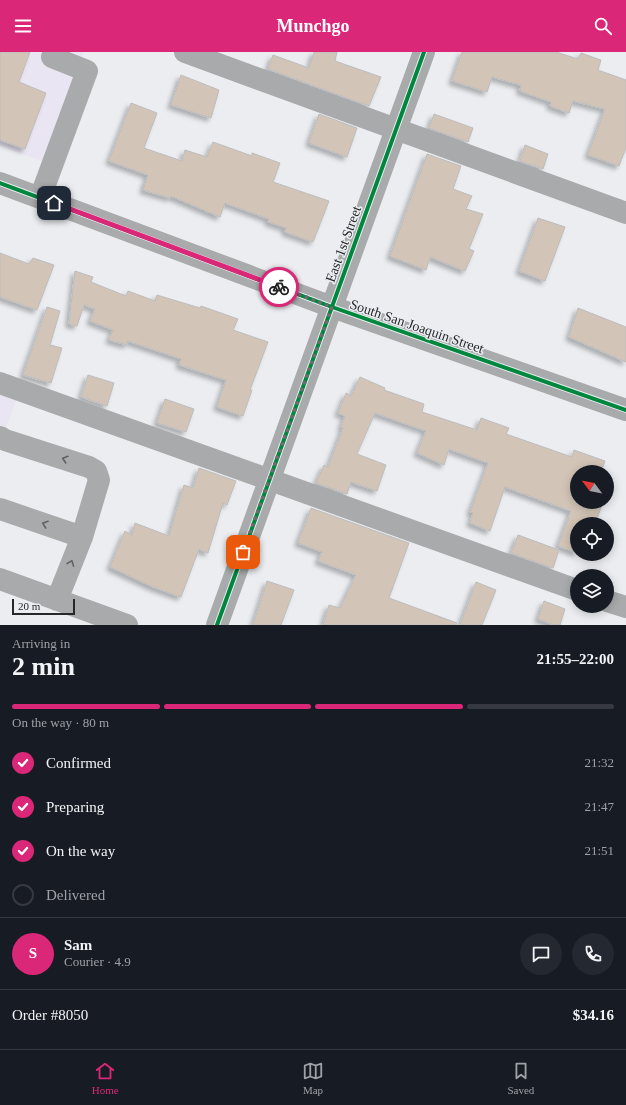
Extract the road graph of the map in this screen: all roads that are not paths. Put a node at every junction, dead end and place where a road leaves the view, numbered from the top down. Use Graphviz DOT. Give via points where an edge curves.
graph roads {
  1 [pos="185,52"];
  2 [pos="424,52"];
  3 [pos="52,57"];
  4 [pos="396,130"];
  5 [pos="0,183"];
  6 [pos="40,198"];
  7 [pos="626,213"];
  8 [pos="332,307"];
  9 [pos="0,383"];
  10 [pos="626,410"];
  11 [pos="2,444"];
  12 [pos="270,480"];
  13 [pos="0,509"];
  14 [pos="82,537"];
  15 [pos="0,579"];
  16 [pos="570,587"];
  17 [pos="57,600"];
  18 [pos="614,603"];
  19 [pos="626,607"];
  20 [pos="127,625"];
  21 [pos="217,625"];
  1 -- 4 [label="street"];
  2 -- 4 [label="street, East 1st Street"];
  3 -- 6 [label="street" via="88,71"];
  4 -- 7 [label="street"];
  4 -- 8 [label="street, East 1st Street"];
  5 -- 6 [label="street, South San Joaquin Street"];
  6 -- 8 [label="street, South San Joaquin Street"];
  8 -- 10 [label="street, South San Joaquin Street"];
  8 -- 12 [label="street, East 1st Street"];
  9 -- 12 [label="street"];
  14 -- 11 [label="street, one-way" via="99,480 96,472 89,467"];
  12 -- 16 [label="street"];
  12 -- 21 [label="street, East 1st Street"];
  14 -- 13 [label="street, one-way"];
  17 -- 14 [label="street, one-way"];
  15 -- 17 [label="street"];
  17 -- 20 [label="street"];
  18 -- 19 [label="street"];
}
